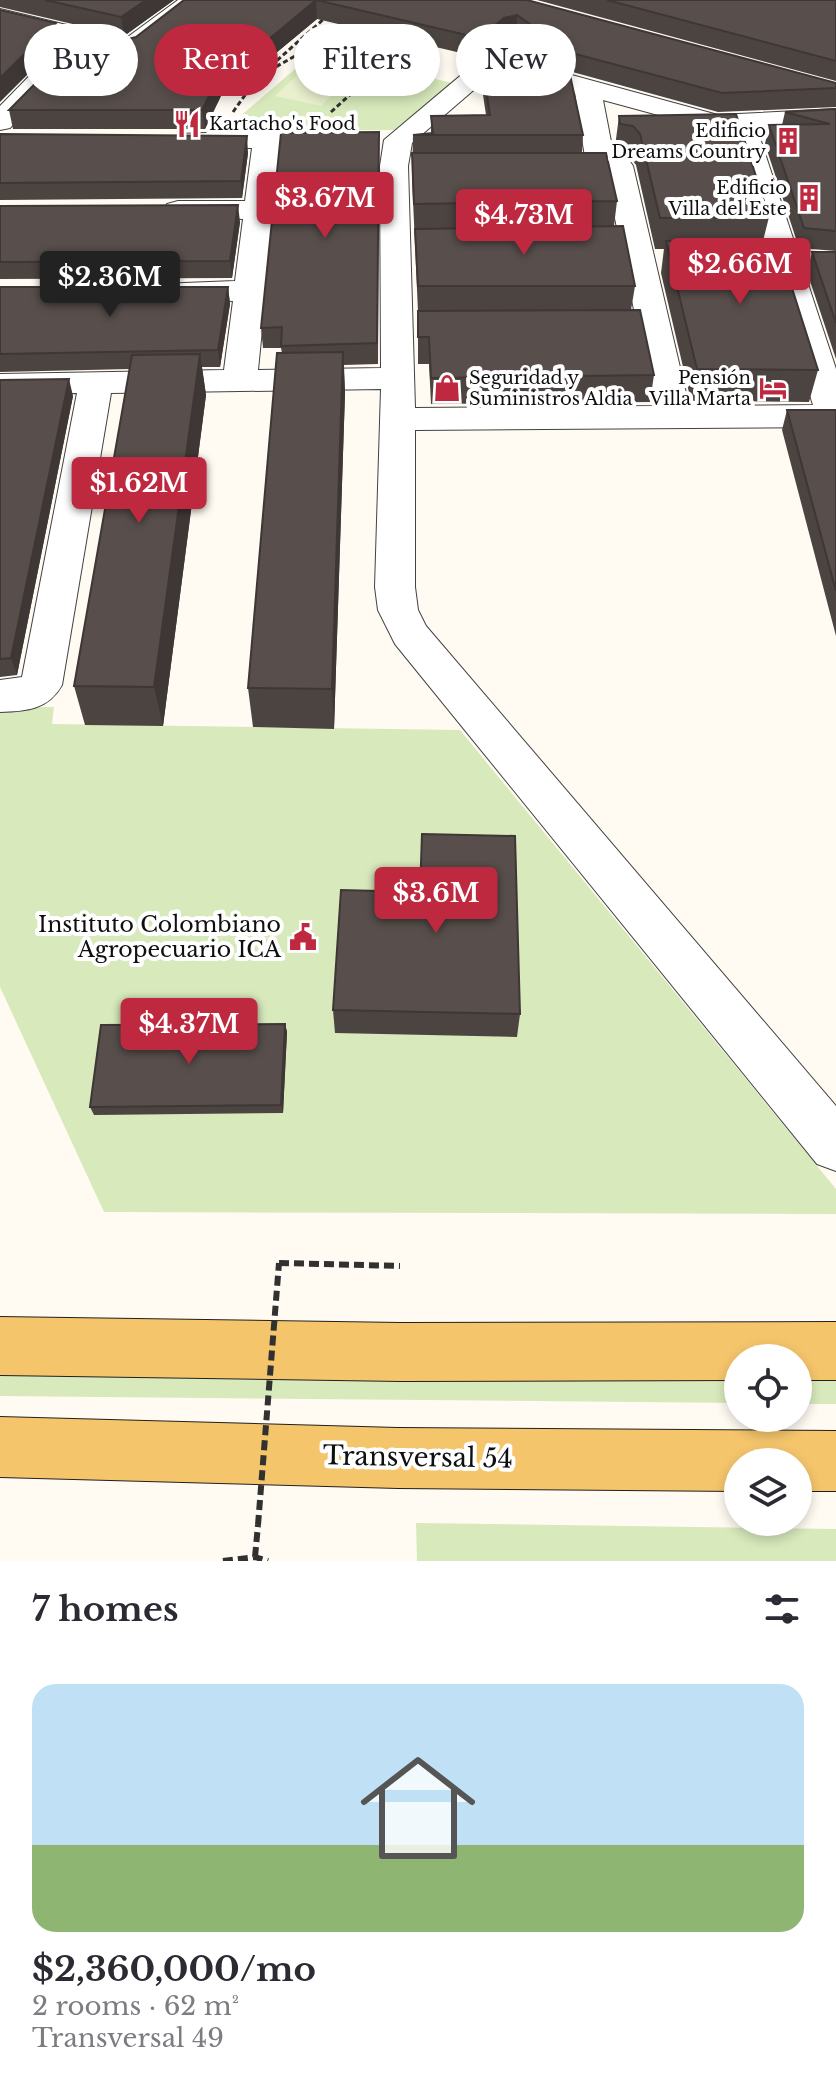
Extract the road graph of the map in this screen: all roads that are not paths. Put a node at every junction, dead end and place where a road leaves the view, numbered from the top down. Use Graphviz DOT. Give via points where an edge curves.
graph roads {
  1 [pos="194,0"];
  2 [pos="536,10"];
  3 [pos="0,16"];
  4 [pos="32,24"];
  5 [pos="525,24"];
  6 [pos="138,41"];
  7 [pos="576,86"];
  8 [pos="588,90"];
  9 [pos="36,96"];
  10 [pos="463,96"];
  11 [pos="836,117"];
  12 [pos="741,124"];
  13 [pos="5,134"];
  14 [pos="267,139"];
  15 [pos="156,140"];
  16 [pos="406,157"];
  17 [pos="522,166"];
  18 [pos="601,166"];
  19 [pos="150,210"];
  20 [pos="261,210"];
  21 [pos="603,239"];
  22 [pos="637,250"];
  23 [pos="796,259"];
  24 [pos="751,260"];
  25 [pos="671,261"];
  26 [pos="141,291"];
  27 [pos="250,291"];
  28 [pos="240,381"];
  29 [pos="96,383"];
  30 [pos="0,384"];
  31 [pos="396,399"];
  32 [pos="835,416"];
  33 [pos="674,417"];
  34 [pos="0,696"];
  35 [pos="836,1146"];
  36 [pos="0,1346"];
  37 [pos="836,1351"];
  38 [pos="0,1447"];
  39 [pos="836,1461"];
  1 -- 6 [label="street"];
  2 -- 5 [label="street"];
  3 -- 4 [label="street"];
  7 -- 8 [label="street"];
  8 -- 12 [label="street" via="696,120"];
  8 -- 18 [label="street"];
  9 -- 13 [label="street"];
  10 -- 16 [label="street"];
  11 -- 12 [label="street"];
  12 -- 23 [label="street"];
  14 -- 15 [label="street"];
  14 -- 16 [label="street"];
  14 -- 20 [label="street"];
  16 -- 31 [label="street" via="414,325"];
  17 -- 18 [label="street"];
  18 -- 22 [label="street" via="619,166"];
  19 -- 20 [label="street"];
  20 -- 27 [label="street"];
  21 -- 22 [label="street"];
  22 -- 25 [label="street"];
  22 -- 33 [label="street" via="641,324"];
  23 -- 24 [label="street"];
  23 -- 32 [label="street"];
  26 -- 27 [label="street"];
  27 -- 28 [label="street"];
  28 -- 29 [label="street"];
  28 -- 31 [label="street"];
  29 -- 30 [label="street"];
  29 -- 34 [label="street" via="41,685 27,695"];
  31 -- 33 [label="street"];
  31 -- 35 [label="street" via="395,587 409,634"];
  32 -- 33 [label="street"];
  36 -- 37 [label="main road"];
  38 -- 39 [label="main road, Transversal 54" via="398,1458"];
}
